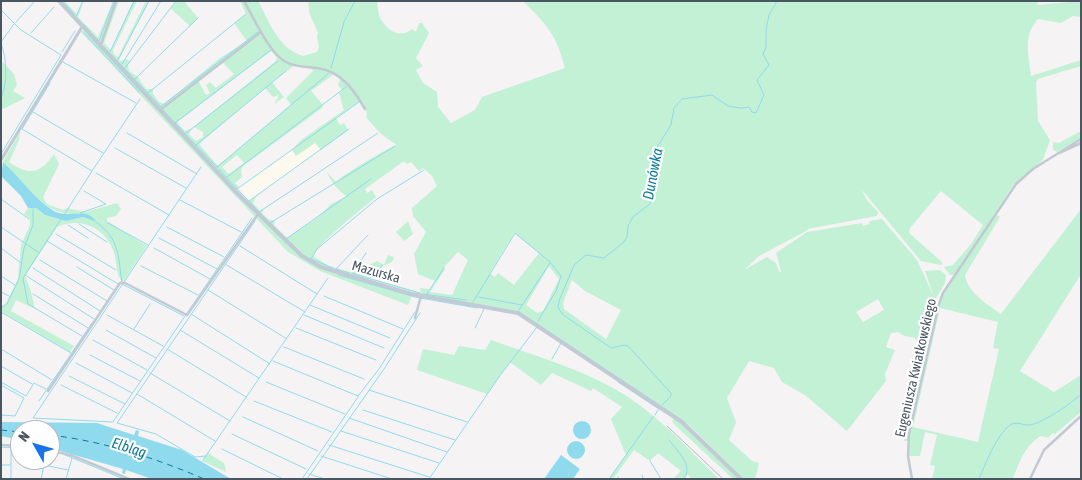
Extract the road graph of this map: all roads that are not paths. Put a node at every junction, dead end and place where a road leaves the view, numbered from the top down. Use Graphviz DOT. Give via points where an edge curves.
graph roads {
  1 [pos="59,1"];
  2 [pos="116,1"];
  3 [pos="244,1"];
  4 [pos="82,27"];
  5 [pos="261,32"];
  6 [pos="100,46"];
  7 [pos="365,109"];
  8 [pos="160,110"];
  9 [pos="1081,141"];
  10 [pos="1,160"];
  11 [pos="258,214"];
  12 [pos="421,296"];
  13 [pos="415,318"];
  14 [pos="48,392"];
  15 [pos="1081,416"];
  16 [pos="60,453"];
  17 [pos="129,479"];
  18 [pos="741,479"];
  19 [pos="912,479"];
  20 [pos="1030,479"];
  1 -- 4 [label="main road, Mazurska"];
  2 -- 6 [label="street"];
  3 -- 5 [label="street"];
  4 -- 6 [label="main road, Mazurska"];
  4 -- 10 [label="street"];
  5 -- 7 [label="street" via="285,62 324,69 346,82"];
  5 -- 8 [label="street"];
  6 -- 8 [label="main road, Mazurska"];
  8 -- 11 [label="main road, Mazurska"];
  9 -- 19 [label="street, Eugeniusza Kwiatkowskiego" via="1028,172 1012,188 941,298 909,434"];
  11 -- 12 [label="main road, Mazurska" via="295,251 313,263"];
  11 -- 14 [label="street" via="187,315 124,282 120,283"];
  12 -- 13 [label="street"];
  12 -- 18 [label="main road, Mazurska" via="503,308 521,314 682,422"];
  15 -- 20 [label="street" via="1044,451"];
  16 -- 17 [label="street"];
}
